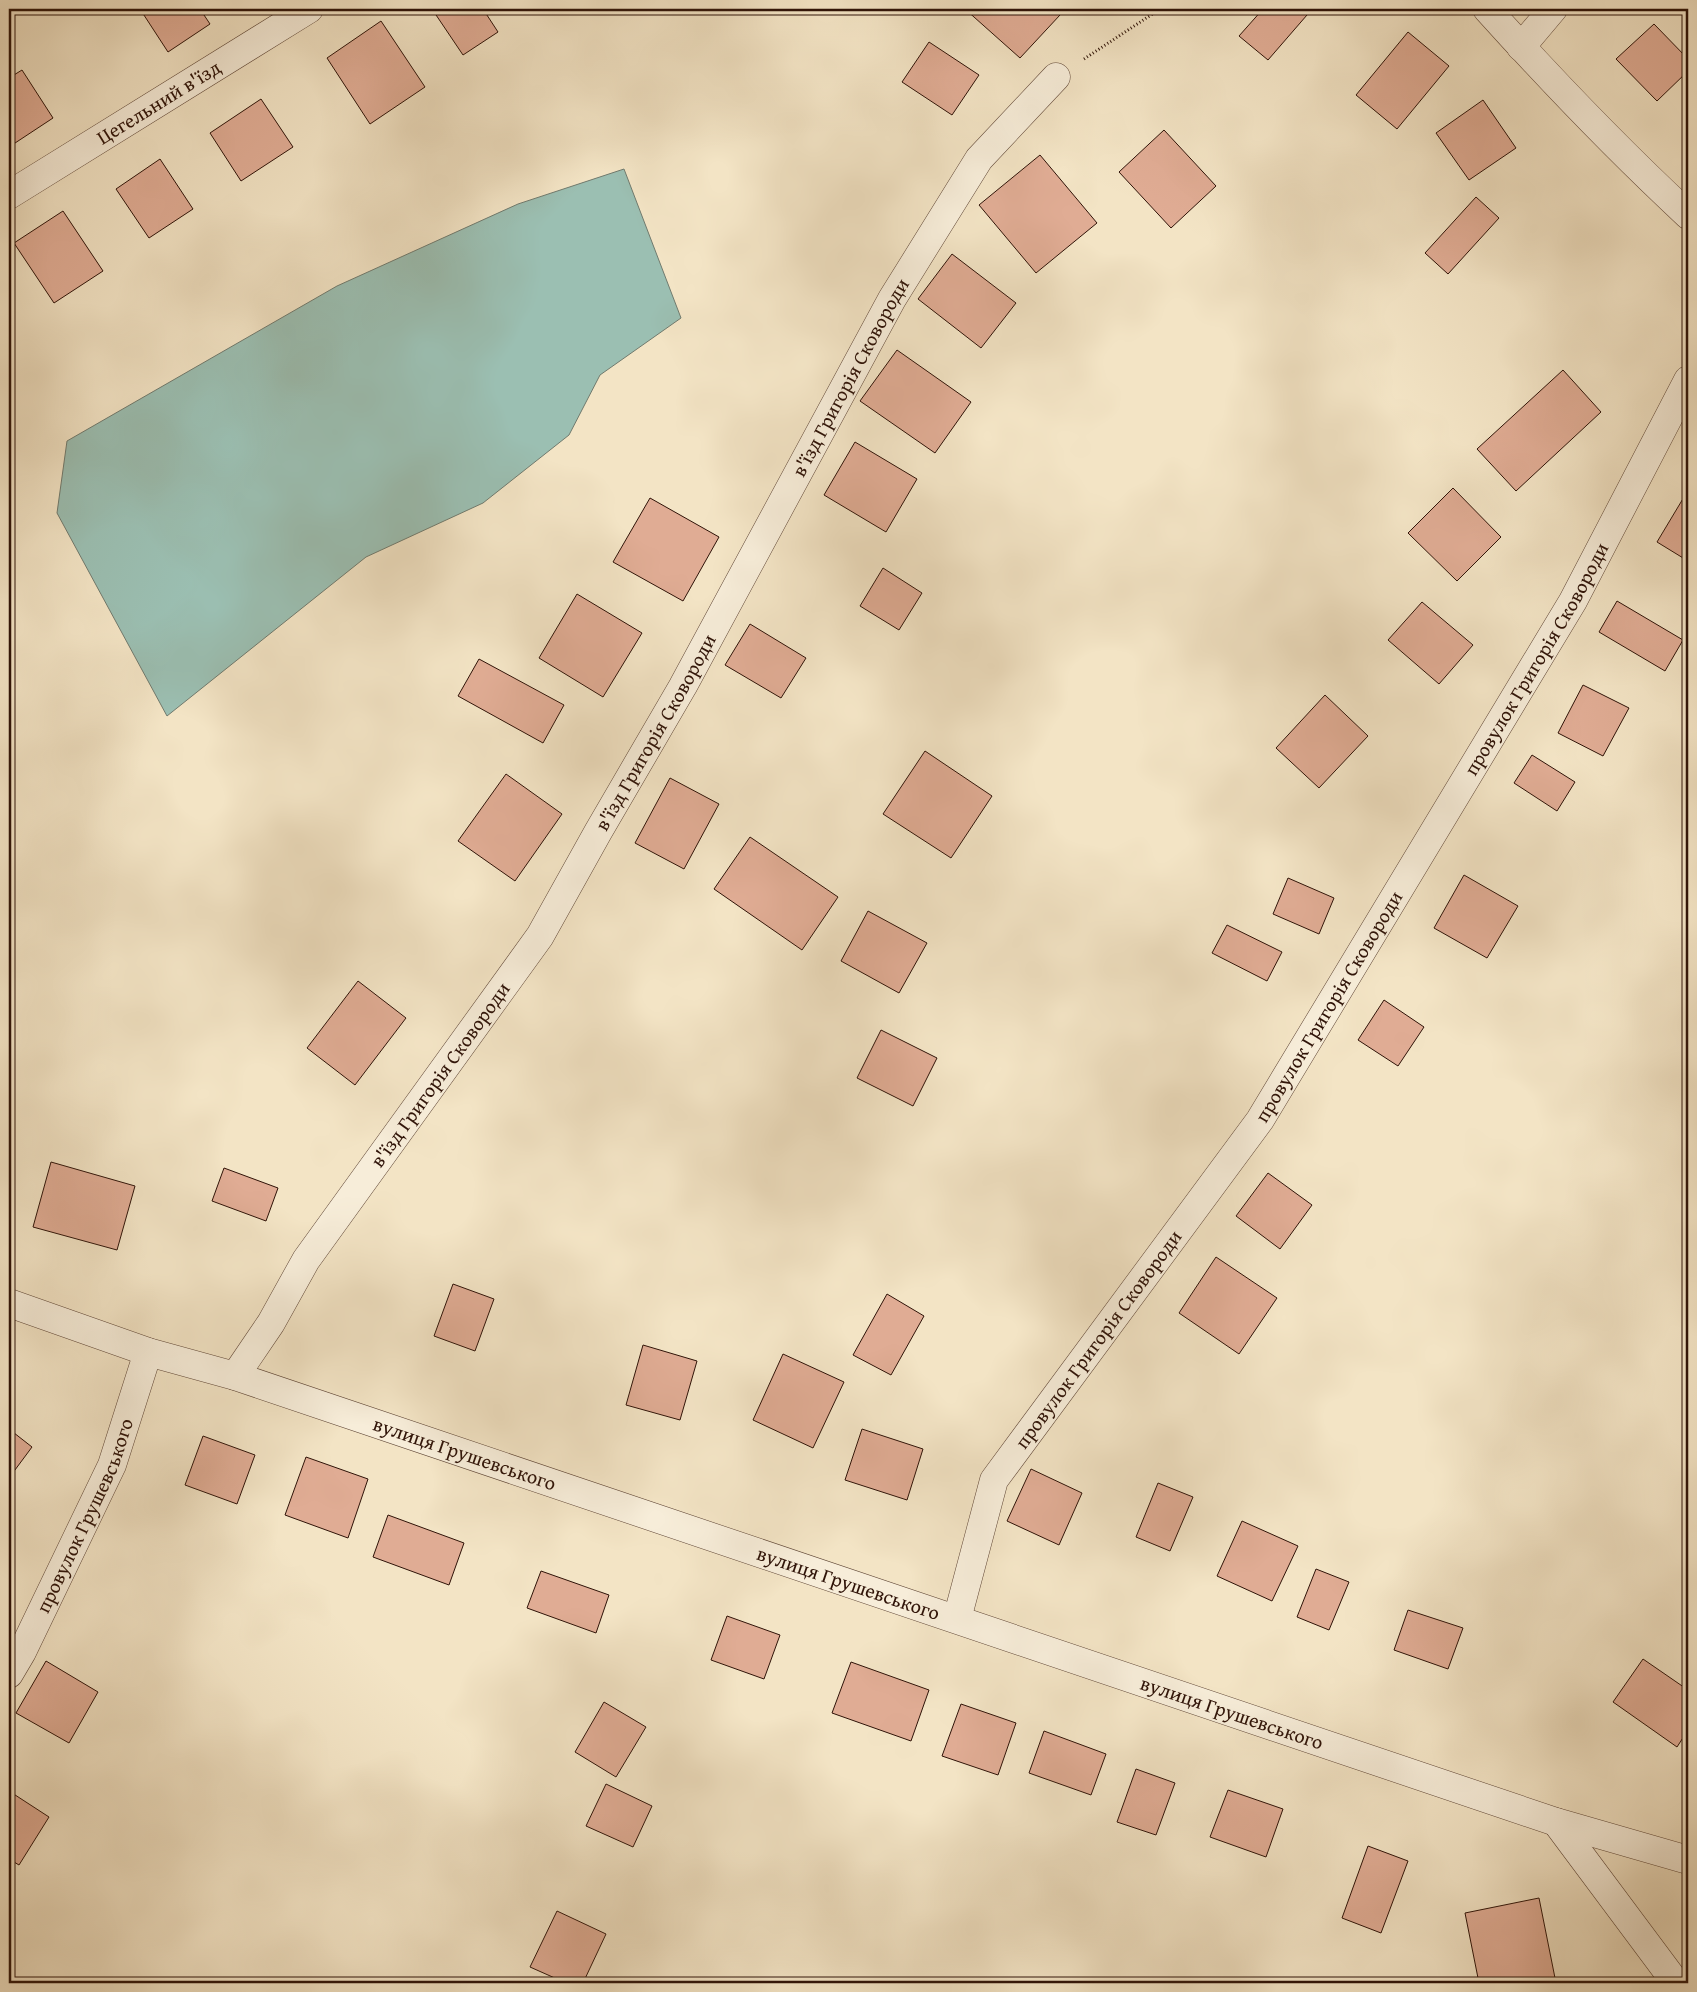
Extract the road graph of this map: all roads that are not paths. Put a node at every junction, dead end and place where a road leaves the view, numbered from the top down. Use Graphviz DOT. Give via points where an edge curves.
graph roads {
  1 [pos="309,9"];
  2 [pos="1487,9"];
  3 [pos="1552,9"];
  4 [pos="1521,47"];
  5 [pos="1056,77"];
  6 [pos="9,195"];
  7 [pos="1688,214"];
  8 [pos="1688,380"];
  9 [pos="9,1303"];
  10 [pos="148,1352"];
  11 [pos="235,1376"];
  12 [pos="957,1618"];
  13 [pos="9,1674"];
  14 [pos="1556,1822"];
  15 [pos="1688,1860"];
  16 [pos="1676,1983"];
  1 -- 6 [label="street, Цегельний в'їзд"];
  2 -- 4 [label="street"];
  3 -- 4 [label="street"];
  4 -- 7 [label="street" via="1645,175"];
  5 -- 11 [label="street, в'їзд Григорія Сковороди" via="979,159 892,299 683,686 540,936 306,1260 271,1322"];
  8 -- 12 [label="street, провулок Григорія Сковороди" via="1573,601 1260,1120 994,1480"];
  9 -- 10 [label="street, вулиця Грушевського"];
  10 -- 11 [label="street, вулиця Грушевського"];
  10 -- 13 [label="street, провулок Грушевського" via="112,1465"];
  11 -- 12 [label="street, вулиця Грушевського"];
  12 -- 14 [label="street, вулиця Грушевського"];
  14 -- 15 [label="street, вулиця Грушевського"];
  14 -- 16 [label="street"];
}
